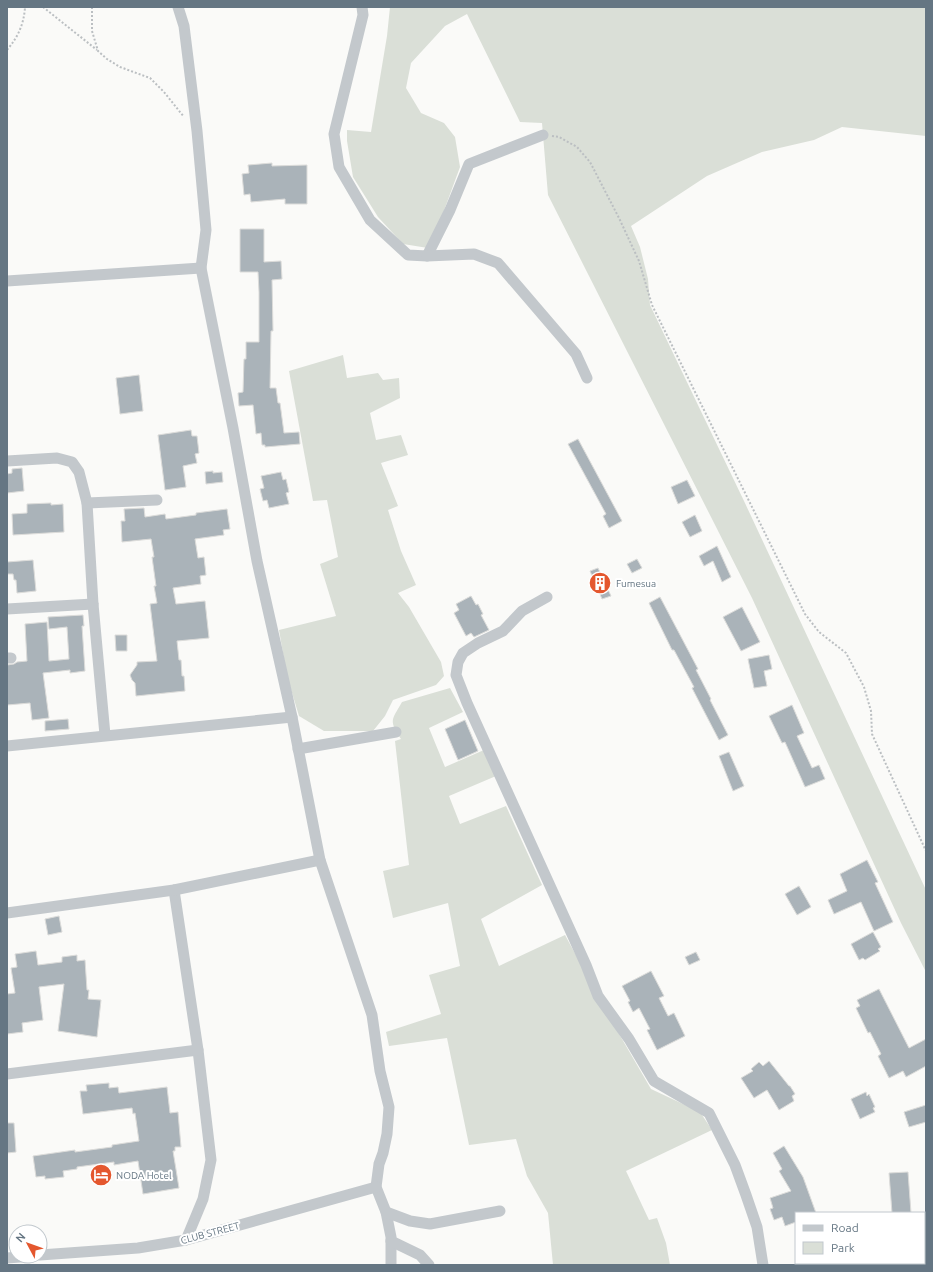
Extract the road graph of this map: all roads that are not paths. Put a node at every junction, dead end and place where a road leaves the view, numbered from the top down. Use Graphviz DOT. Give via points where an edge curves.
graph roads {
  1 [pos="178,7"];
  2 [pos="362,7"];
  3 [pos="543,135"];
  4 [pos="427,256"];
  5 [pos="201,268"];
  6 [pos="7,281"];
  7 [pos="587,378"];
  8 [pos="7,461"];
  9 [pos="157,500"];
  10 [pos="87,502"];
  11 [pos="547,597"];
  12 [pos="93,604"];
  13 [pos="7,609"];
  14 [pos="292,716"];
  15 [pos="396,732"];
  16 [pos="105,735"];
  17 [pos="7,746"];
  18 [pos="298,749"];
  19 [pos="320,860"];
  20 [pos="174,890"];
  21 [pos="7,913"];
  22 [pos="198,1050"];
  23 [pos="7,1074"];
  24 [pos="376,1187"];
  25 [pos="500,1211"];
  26 [pos="386,1212"];
  27 [pos="186,1240"];
  28 [pos="391,1241"];
  29 [pos="48,1255"];
  30 [pos="391,1265"];
  31 [pos="429,1265"];
  32 [pos="763,1265"];
  1 -- 5 [label="street" via="184,26 206,230"];
  2 -- 4 [label="street" via="334,134 339,167 370,220 408,255"];
  3 -- 4 [label="street" via="469,164"];
  4 -- 7 [label="street" via="474,254 498,263 576,354"];
  5 -- 6 [label="street"];
  5 -- 14 [label="street" via="257,561"];
  8 -- 10 [label="street" via="57,458 72,462 79,472"];
  9 -- 10 [label="street"];
  10 -- 12 [label="street"];
  11 -- 32 [label="street" via="522,611 503,631 463,653 458,662 456,675 598,996 629,1039 654,1081 709,1113 735,1165 746,1195 757,1227"];
  12 -- 13 [label="street"];
  12 -- 16 [label="street"];
  14 -- 16 [label="street"];
  14 -- 18 [label="street"];
  15 -- 18 [label="street"];
  16 -- 17 [label="street"];
  18 -- 19 [label="street"];
  19 -- 20 [label="street"];
  19 -- 24 [label="street" via="372,1015 380,1071 389,1107 387,1134"];
  20 -- 21 [label="street"];
  20 -- 22 [label="street"];
  22 -- 23 [label="street"];
  22 -- 27 [label="street" via="210,1160 203,1199"];
  24 -- 26 [label="street"];
  24 -- 27 [label="street, CLUB STREET"];
  25 -- 26 [label="street" via="430,1224 410,1221"];
  26 -- 28 [label="street"];
  27 -- 29 [label="street, CLUB STREET" via="138,1248"];
  28 -- 30 [label="street"];
  28 -- 31 [label="street" via="420,1255"];
}
